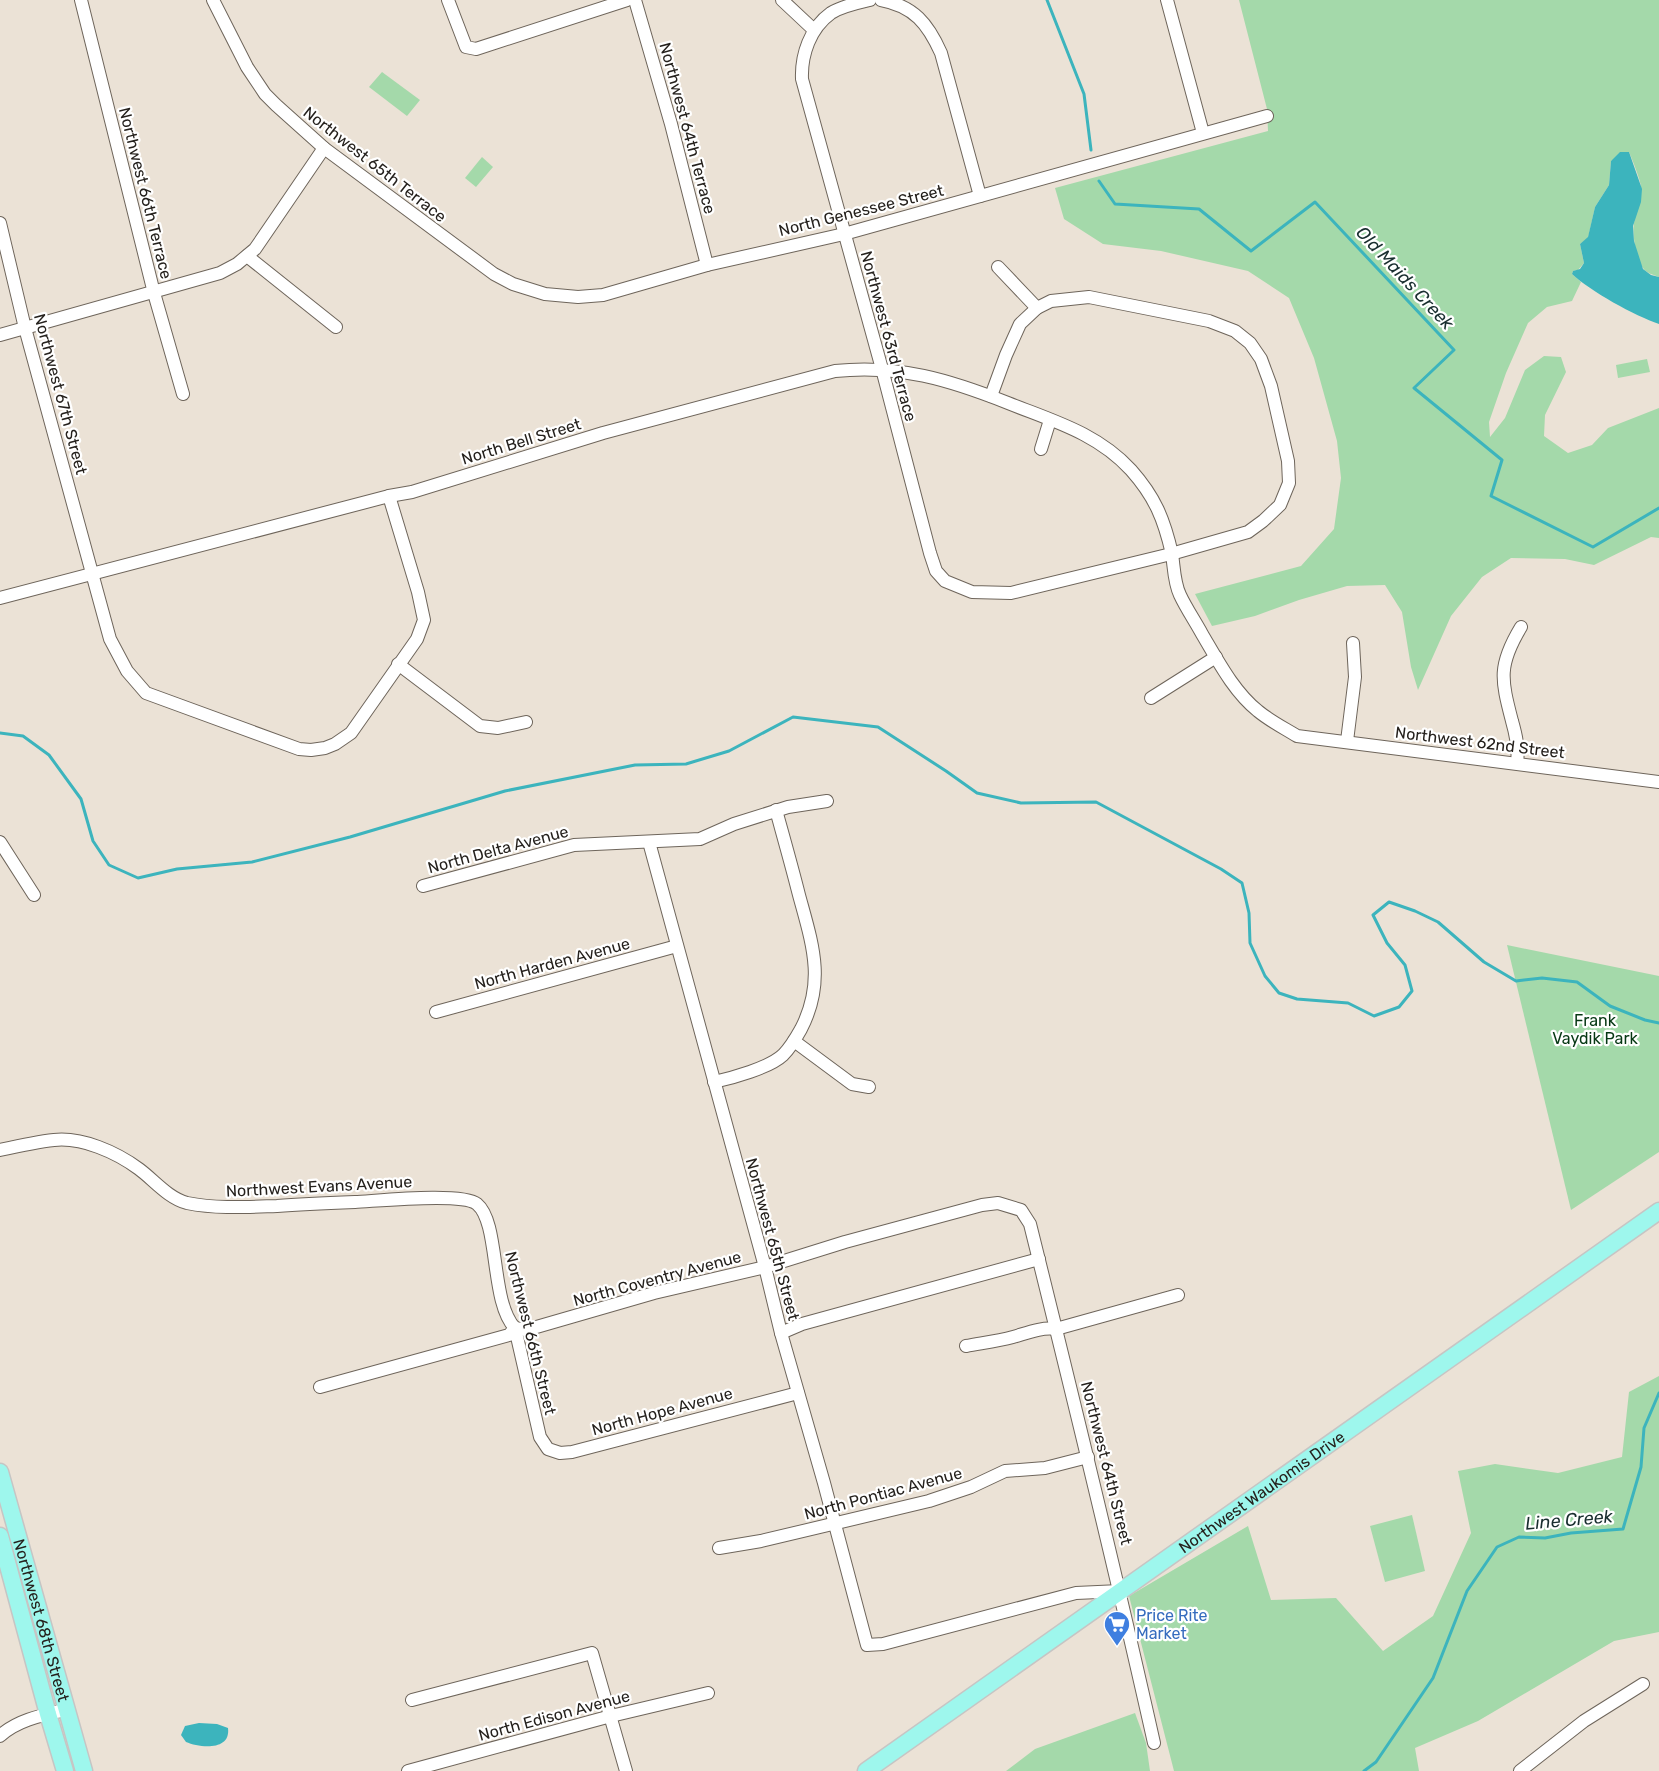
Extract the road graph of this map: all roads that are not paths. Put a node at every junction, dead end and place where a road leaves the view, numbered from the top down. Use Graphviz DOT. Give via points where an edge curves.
graph roads {
  1 [pos="81,0"];
  2 [pos="213,0"];
  3 [pos="448,0"];
  4 [pos="627,0"];
  5 [pos="635,0"];
  6 [pos="782,0"];
  7 [pos="870,0"];
  8 [pos="881,0"];
  9 [pos="1167,0"];
  10 [pos="814,30"];
  11 [pos="1267,116"];
  12 [pos="1203,133"];
  13 [pos="324,148"];
  14 [pos="980,196"];
  15 [pos="0,223"];
  16 [pos="844,234"];
  17 [pos="247,256"];
  18 [pos="468,256"];
  19 [pos="707,265"];
  20 [pos="998,267"];
  21 [pos="154,293"];
  22 [pos="1037,308"];
  23 [pos="336,327"];
  24 [pos="25,328"];
  25 [pos="0,334"];
  26 [pos="882,369"];
  27 [pos="183,394"];
  28 [pos="991,396"];
  29 [pos="1050,420"];
  30 [pos="1041,449"];
  31 [pos="389,496"];
  32 [pos="1172,554"];
  33 [pos="91,573"];
  34 [pos="0,598"];
  35 [pos="1521,627"];
  36 [pos="1353,643"];
  37 [pos="1216,657"];
  38 [pos="398,664"];
  39 [pos="1151,698"];
  40 [pos="526,722"];
  41 [pos="1297,735"];
  42 [pos="1347,741"];
  43 [pos="1517,763"];
  44 [pos="1659,782"];
  45 [pos="827,801"];
  46 [pos="776,810"];
  47 [pos="0,842"];
  48 [pos="649,842"];
  49 [pos="423,886"];
  50 [pos="34,895"];
  51 [pos="677,946"];
  52 [pos="436,1012"];
  53 [pos="794,1041"];
  54 [pos="714,1082"];
  55 [pos="868,1088"];
  56 [pos="0,1150"];
  57 [pos="477,1204"];
  58 [pos="1006,1205"];
  59 [pos="1659,1211"];
  60 [pos="1039,1259"];
  61 [pos="765,1267"];
  62 [pos="1178,1295"];
  63 [pos="515,1328"];
  64 [pos="1056,1329"];
  65 [pos="781,1333"];
  66 [pos="966,1346"];
  67 [pos="320,1386"];
  68 [pos="798,1393"];
  69 [pos="540,1437"];
  70 [pos="1088,1458"];
  71 [pos="0,1472"];
  72 [pos="834,1524"];
  73 [pos="0,1536"];
  74 [pos="719,1548"];
  75 [pos="1120,1591"];
  76 [pos="1643,1684"];
  77 [pos="708,1693"];
  78 [pos="412,1700"];
  79 [pos="65,1710"];
  80 [pos="48,1714"];
  81 [pos="611,1716"];
  82 [pos="0,1736"];
  83 [pos="1154,1743"];
  84 [pos="65,1771"];
  85 [pos="84,1771"];
  86 [pos="408,1771"];
  87 [pos="626,1771"];
  88 [pos="866,1771"];
  89 [pos="1520,1771"];
  1 -- 21 [label="street, Northwest 66th Terrace"];
  2 -- 13 [label="street, Northwest 65th Terrace" via="255,81"];
  3 -- 4 [label="street" via="466,46 476,49"];
  5 -- 19 [label="street, Northwest 64th Terrace"];
  6 -- 10 [label="street"];
  7 -- 10 [label="street" via="831,13"];
  8 -- 14 [label="street" via="897,3 917,16 931,32"];
  9 -- 12 [label="street"];
  10 -- 16 [label="street, Northwest 63rd Terrace" via="804,57 802,79"];
  11 -- 12 [label="street, North Genessee Street"];
  12 -- 14 [label="street, North Genessee Street"];
  13 -- 17 [label="street"];
  13 -- 18 [label="street, Northwest 65th Terrace"];
  14 -- 16 [label="street, North Genessee Street"];
  15 -- 24 [label="street, Northwest 67th Street"];
  16 -- 19 [label="street, North Genessee Street"];
  16 -- 26 [label="street, Northwest 63rd Terrace"];
  17 -- 21 [label="street" via="220,273"];
  17 -- 23 [label="street"];
  18 -- 19 [label="street, North Genessee Street" via="513,284 567,297 603,295"];
  20 -- 22 [label="street"];
  21 -- 24 [label="street"];
  21 -- 27 [label="street, Northwest 66th Terrace"];
  22 -- 28 [label="street" via="1020,324"];
  22 -- 32 [label="street, Northwest 63rd Terrace" via="1051,301 1089,297 1209,321 1235,331 1261,359 1288,461 1289,483 1280,505 1248,532"];
  24 -- 25 [label="street"];
  24 -- 33 [label="street, Northwest 67th Street"];
  26 -- 28 [label="street, North Bell Street" via="931,377"];
  26 -- 31 [label="street, North Bell Street" via="835,371"];
  26 -- 32 [label="street, Northwest 63rd Terrace" via="924,532 936,571 945,581 972,592 1011,593"];
  28 -- 29 [label="street, North Bell Street"];
  29 -- 30 [label="street"];
  29 -- 32 [label="street, North Bell Street" via="1089,435 1130,468 1162,517"];
  31 -- 33 [label="street, North Bell Street"];
  31 -- 38 [label="street, Northwest 67th Street" via="424,620 417,639"];
  32 -- 37 [label="street, North Bell Street" via="1179,593"];
  33 -- 34 [label="street, North Bell Street"];
  33 -- 38 [label="street, Northwest 67th Street" via="116,652 146,693 299,749 325,748 351,733"];
  35 -- 43 [label="street" via="1509,646 1503,683 1519,751"];
  36 -- 42 [label="street" via="1355,677"];
  37 -- 39 [label="street"];
  37 -- 41 [label="street, North Bell Street" via="1257,710"];
  38 -- 40 [label="street" via="480,726 498,728"];
  41 -- 42 [label="street, Northwest 62nd Street"];
  42 -- 43 [label="street, Northwest 62nd Street"];
  43 -- 44 [label="street, Northwest 62nd Street"];
  45 -- 46 [label="street, North Delta Avenue"];
  46 -- 48 [label="street, North Delta Avenue" via="700,838"];
  46 -- 53 [label="street" via="815,957 812,1001"];
  47 -- 50 [label="street"];
  48 -- 49 [label="street, North Delta Avenue" via="574,845"];
  48 -- 51 [label="street, Northwest 65th Street"];
  51 -- 52 [label="street, North Harden Avenue"];
  51 -- 54 [label="street, Northwest 65th Street"];
  53 -- 54 [label="street" via="781,1057"];
  53 -- 55 [label="street" via="852,1084"];
  54 -- 61 [label="street, Northwest 65th Street"];
  56 -- 57 [label="street, Northwest Evans Avenue" via="56,1139 94,1146 121,1157 174,1198 226,1208 428,1197 468,1199"];
  57 -- 63 [label="street, Northwest 66th Street" via="488,1222 500,1293 508,1320"];
  58 -- 60 [label="street, Northwest 64th Street" via="1021,1210 1030,1224"];
  58 -- 61 [label="street, North Coventry Avenue" via="982,1205"];
  59 -- 75 [label="main road, Northwest Waukomis Drive"];
  60 -- 64 [label="street, Northwest 64th Street"];
  60 -- 65 [label="street"];
  61 -- 63 [label="street, North Coventry Avenue" via="654,1293 526,1330"];
  61 -- 65 [label="street, Northwest 65th Street"];
  62 -- 64 [label="street"];
  63 -- 67 [label="street, North Coventry Avenue" via="509,1335"];
  63 -- 69 [label="street, Northwest 66th Street"];
  64 -- 66 [label="street"];
  64 -- 70 [label="street, Northwest 64th Street"];
  65 -- 68 [label="street, Northwest 65th Street"];
  68 -- 69 [label="street, North Hope Avenue" via="572,1452 548,1449"];
  68 -- 72 [label="street, Northwest 65th Street"];
  70 -- 72 [label="street, North Pontiac Avenue" via="1045,1468 1005,1471 929,1501"];
  70 -- 75 [label="street, Northwest 64th Street"];
  71 -- 79 [label="main road, Northwest 68th Street"];
  72 -- 74 [label="street, North Pontiac Avenue"];
  72 -- 75 [label="street, Northwest 65th Street" via="867,1645 884,1644 1076,1593"];
  73 -- 80 [label="main road, Northwest 68th Street"];
  75 -- 83 [label="street, Northwest 64th Street"];
  75 -- 88 [label="main road, Northwest Waukomis Drive"];
  76 -- 89 [label="street" via="1584,1721"];
  77 -- 81 [label="street, North Edison Avenue"];
  78 -- 81 [label="street" via="592,1653"];
  79 -- 80 [label="street"];
  79 -- 85 [label="main road, Northwest 68th Street"];
  80 -- 82 [label="street"];
  80 -- 84 [label="main road, Northwest 68th Street"];
  81 -- 86 [label="street, North Edison Avenue"];
  81 -- 87 [label="street"];
}
